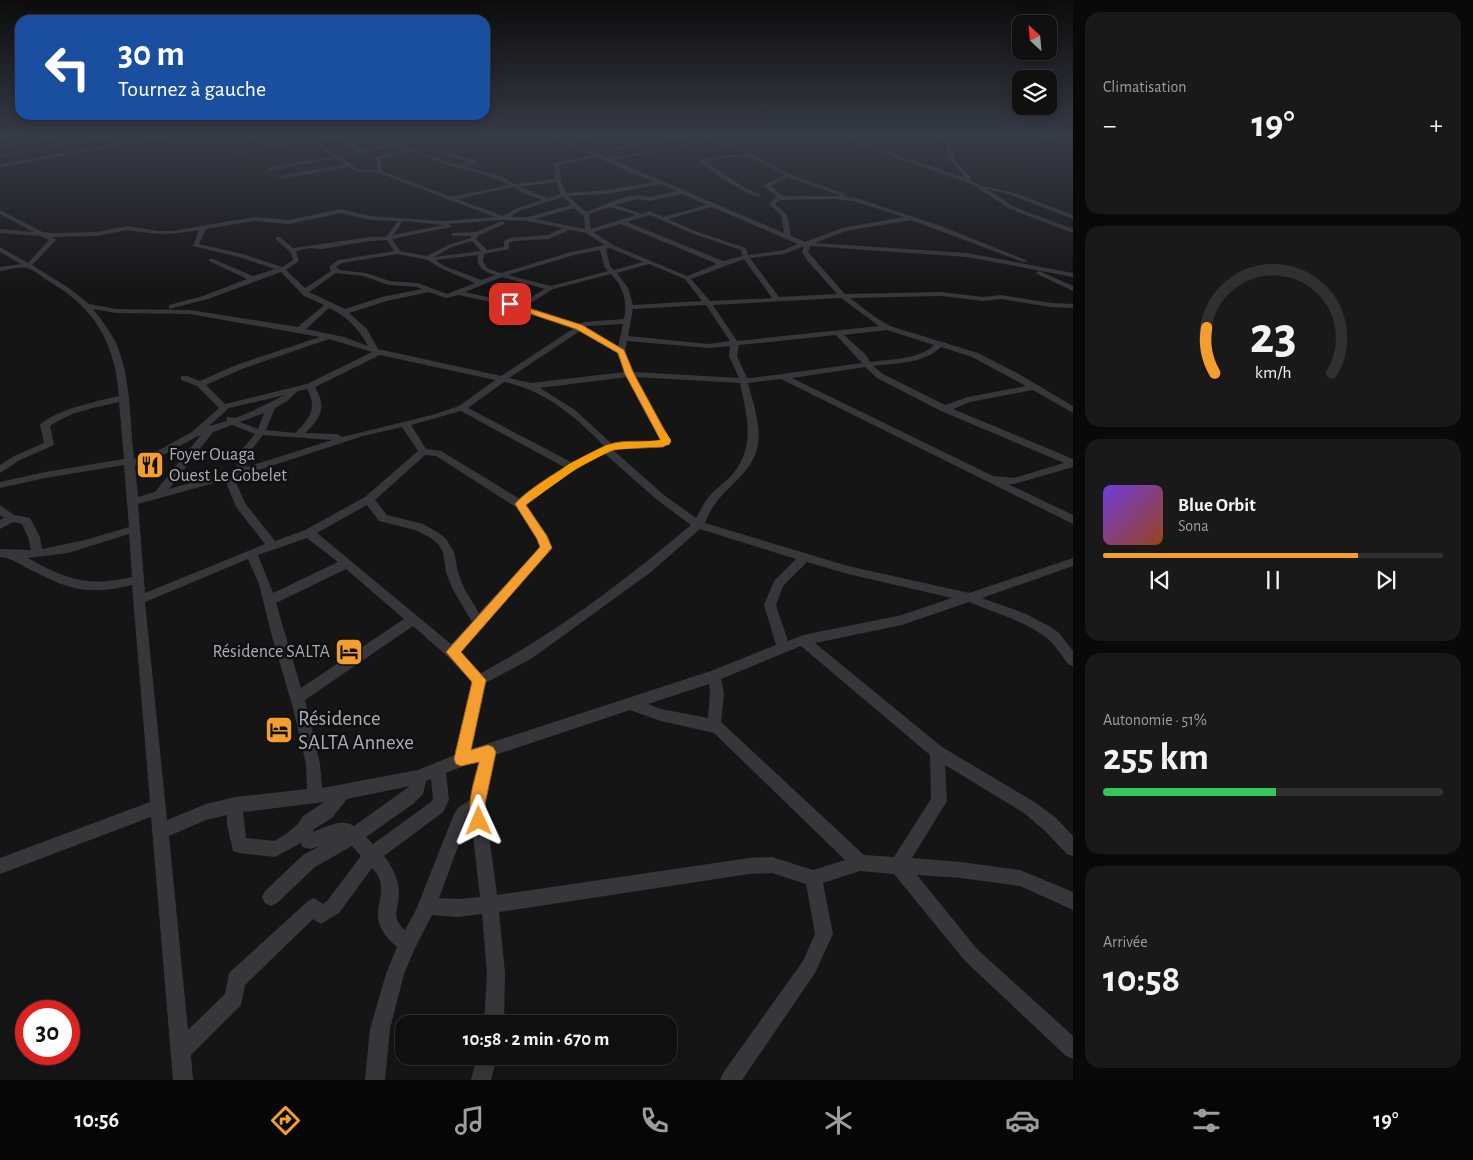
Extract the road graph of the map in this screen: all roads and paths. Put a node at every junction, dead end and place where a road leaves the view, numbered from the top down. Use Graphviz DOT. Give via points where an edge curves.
graph roads {
  1 [pos="417,186"];
  2 [pos="507,186"];
  3 [pos="516,186"];
  4 [pos="560,186"];
  5 [pos="641,186"];
  6 [pos="669,186"];
  7 [pos="739,186"];
  8 [pos="766,186"];
  9 [pos="799,186"];
  10 [pos="816,186"];
  11 [pos="979,186"];
  12 [pos="986,186"];
  13 [pos="682,192"];
  14 [pos="563,195"];
  15 [pos="760,196"];
  16 [pos="780,198"];
  17 [pos="804,198"];
  18 [pos="849,198"];
  19 [pos="449,199"];
  20 [pos="547,200"];
  21 [pos="608,204"];
  22 [pos="772,204"];
  23 [pos="712,205"];
  24 [pos="574,206"];
  25 [pos="0,212"];
  26 [pos="585,214"];
  27 [pos="640,215"];
  28 [pos="1073,217"];
  29 [pos="503,218"];
  30 [pos="665,218"];
  31 [pos="911,218"];
  32 [pos="402,219"];
  33 [pos="527,219"];
  34 [pos="510,220"];
  35 [pos="620,221"];
  36 [pos="463,222"];
  37 [pos="437,223"];
  38 [pos="569,227"];
  39 [pos="443,228"];
  40 [pos="203,229"];
  41 [pos="0,231"];
  42 [pos="1073,231"];
  43 [pos="588,232"];
  44 [pos="42,234"];
  45 [pos="454,234"];
  46 [pos="278,238"];
  47 [pos="388,238"];
  48 [pos="472,238"];
  49 [pos="788,238"];
  50 [pos="804,244"];
  51 [pos="607,247"];
  52 [pos="0,248"];
  53 [pos="292,250"];
  54 [pos="398,252"];
  55 [pos="484,252"];
  56 [pos="745,256"];
  57 [pos="428,259"];
  58 [pos="211,260"];
  59 [pos="650,262"];
  60 [pos="724,264"];
  61 [pos="29,265"];
  62 [pos="1026,267"];
  63 [pos="0,269"];
  64 [pos="282,269"];
  65 [pos="1045,270"];
  66 [pos="335,271"];
  67 [pos="612,272"];
  68 [pos="1073,274"];
  69 [pos="499,275"];
  70 [pos="687,278"];
  71 [pos="253,279"];
  72 [pos="482,283"];
  73 [pos="551,288"];
  74 [pos="1073,289"];
  75 [pos="429,290"];
  76 [pos="305,292"];
  77 [pos="461,293"];
  78 [pos="843,296"];
  79 [pos="777,299"];
  80 [pos="707,302"];
  81 [pos="328,305"];
  82 [pos="87,306"];
  83 [pos="520,306"];
  84 [pos="1073,306"];
  85 [pos="631,307"];
  86 [pos="158,310"];
  87 [pos="344,312"];
  88 [pos="627,321"];
  89 [pos="579,327"];
  90 [pos="887,328"];
  91 [pos="300,330"];
  92 [pos="838,333"];
  93 [pos="327,337"];
  94 [pos="624,338"];
  95 [pos="735,343"];
  96 [pos="939,344"];
  97 [pos="709,346"];
  98 [pos="377,351"];
  99 [pos="621,352"];
  100 [pos="733,356"];
  101 [pos="866,363"];
  102 [pos="630,374"];
  103 [pos="783,377"];
  104 [pos="184,378"];
  105 [pos="503,378"];
  106 [pos="743,380"];
  107 [pos="200,384"];
  108 [pos="310,386"];
  109 [pos="530,386"];
  110 [pos="1034,387"];
  111 [pos="298,388"];
  112 [pos="123,398"];
  113 [pos="271,406"];
  114 [pos="222,408"];
  115 [pos="462,408"];
  116 [pos="944,409"];
  117 [pos="1073,410"];
  118 [pos="233,422"];
  119 [pos="405,424"];
  120 [pos="210,429"];
  121 [pos="261,432"];
  122 [pos="195,434"];
  123 [pos="360,434"];
  124 [pos="297,436"];
  125 [pos="608,448"];
  126 [pos="423,452"];
  127 [pos="128,463"];
  128 [pos="1073,463"];
  129 [pos="572,467"];
  130 [pos="0,470"];
  131 [pos="241,472"];
  132 [pos="228,476"];
  133 [pos="983,476"];
  134 [pos="0,485"];
  135 [pos="159,495"];
  136 [pos="369,498"];
  137 [pos="133,502"];
  138 [pos="520,504"];
  139 [pos="0,509"];
  140 [pos="11,518"];
  141 [pos="1073,520"];
  142 [pos="0,525"];
  143 [pos="698,525"];
  144 [pos="134,530"];
  145 [pos="309,532"];
  146 [pos="272,545"];
  147 [pos="0,553"];
  148 [pos="37,553"];
  149 [pos="250,553"];
  150 [pos="16,556"];
  151 [pos="805,557"];
  152 [pos="1073,562"];
  153 [pos="347,563"];
  154 [pos="137,580"];
  155 [pos="968,597"];
  156 [pos="139,600"];
  157 [pos="269,601"];
  158 [pos="413,619"];
  159 [pos="479,623"];
  160 [pos="803,640"];
  161 [pos="784,647"];
  162 [pos="452,652"];
  163 [pos="1073,660"];
  164 [pos="714,676"];
  165 [pos="479,680"];
  166 [pos="297,698"];
  167 [pos="632,704"];
  168 [pos="714,725"];
  169 [pos="488,752"];
  170 [pos="937,752"];
  171 [pos="461,759"];
  172 [pos="438,769"];
  173 [pos="418,777"];
  174 [pos="340,792"];
  175 [pos="315,796"];
  176 [pos="477,804"];
  177 [pos="234,805"];
  178 [pos="158,808"];
  179 [pos="304,830"];
  180 [pos="161,831"];
  181 [pos="354,836"];
  182 [pos="1073,848"];
  183 [pos="373,857"];
  184 [pos="860,863"];
  185 [pos="0,866"];
  186 [pos="898,866"];
  187 [pos="813,878"];
  188 [pos="271,897"];
  189 [pos="1073,902"];
  190 [pos="490,905"];
  191 [pos="427,906"];
  192 [pos="407,944"];
  193 [pos="494,1015"];
  194 [pos="1073,1049"];
  195 [pos="180,1052"];
  196 [pos="485,1065"];
  197 [pos="183,1080"];
  198 [pos="375,1080"];
  199 [pos="481,1080"];
  200 [pos="730,1080"];
  1 -- 19 [label="street"];
  2 -- 19 [label="street"];
  3 -- 20 [label="street"];
  4 -- 14 [label="street"];
  5 -- 14 [label="street"];
  6 -- 13 [label="street"];
  7 -- 15 [label="street"];
  8 -- 15 [label="street" via="767,190"];
  8 -- 16 [label="street"];
  9 -- 17 [label="street"];
  10 -- 18 [label="street"];
  11 -- 42 [label="street" via="1012,208"];
  12 -- 28 [label="street"];
  13 -- 21 [label="street" via="648,199 634,197"];
  13 -- 23 [label="street"];
  14 -- 20 [label="street"];
  14 -- 24 [label="street"];
  15 -- 22 [label="street"];
  16 -- 17 [label="street"];
  16 -- 22 [label="street"];
  17 -- 18 [label="street"];
  18 -- 31 [label="street"];
  19 -- 29 [label="street"];
  20 -- 29 [label="street"];
  21 -- 26 [label="street"];
  21 -- 27 [label="street"];
  22 -- 49 [label="street" via="784,212"];
  23 -- 30 [label="street"];
  23 -- 49 [label="street"];
  24 -- 26 [label="street"];
  24 -- 33 [label="street"];
  25 -- 44 [label="street"];
  26 -- 43 [label="street"];
  27 -- 30 [label="street" via="653,214"];
  27 -- 35 [label="street"];
  29 -- 34 [label="street"];
  29 -- 36 [label="street"];
  30 -- 56 [label="street" via="693,232 740,246"];
  31 -- 50 [label="street" via="854,227"];
  31 -- 65 [label="street" via="939,226"];
  32 -- 37 [label="street"];
  32 -- 40 [label="street" via="370,218 341,211 289,222 254,219"];
  32 -- 47 [label="street"];
  33 -- 34 [label="street"];
  33 -- 38 [label="street"];
  34 -- 48 [label="street"];
  35 -- 43 [label="street"];
  35 -- 60 [label="street"];
  36 -- 37 [label="street"];
  36 -- 39 [label="street"];
  37 -- 39 [label="street"];
  38 -- 43 [label="street"];
  38 -- 55 [label="street" via="553,236 508,241 507,248"];
  39 -- 45 [label="street"];
  39 -- 47 [label="street"];
  40 -- 44 [label="street" via="158,233 128,228 96,234"];
  40 -- 64 [label="street" via="195,245 241,255"];
  41 -- 44 [label="street"];
  43 -- 51 [label="street"];
  44 -- 61 [label="street" via="53,240"];
  45 -- 48 [label="street"];
  45 -- 48 [label="street"];
  46 -- 53 [label="street"];
  47 -- 53 [label="street"];
  47 -- 54 [label="street"];
  48 -- 55 [label="street"];
  48 -- 57 [label="street"];
  49 -- 50 [label="street"];
  50 -- 56 [label="street" via="784,252"];
  50 -- 62 [label="street" via="967,255"];
  50 -- 78 [label="street" via="809,259"];
  51 -- 59 [label="street"];
  51 -- 67 [label="street" via="607,266"];
  51 -- 69 [label="street" via="573,253"];
  52 -- 61 [label="street"];
  53 -- 64 [label="street" via="296,260"];
  54 -- 57 [label="street"];
  54 -- 66 [label="street" via="336,262 332,267"];
  55 -- 57 [label="street"];
  55 -- 69 [label="street" via="480,261 485,269"];
  56 -- 60 [label="street"];
  56 -- 79 [label="street"];
  57 -- 72 [label="street"];
  58 -- 71 [label="street"];
  59 -- 67 [label="street"];
  59 -- 70 [label="street"];
  60 -- 70 [label="street"];
  61 -- 63 [label="street"];
  61 -- 82 [label="street"];
  62 -- 65 [label="street"];
  62 -- 74 [label="street"];
  64 -- 71 [label="street"];
  64 -- 76 [label="street"];
  65 -- 68 [label="street"];
  66 -- 75 [label="street" via="364,274 389,283 418,285"];
  66 -- 76 [label="street"];
  67 -- 73 [label="street"];
  67 -- 85 [label="street" via="624,286"];
  69 -- 72 [label="street"];
  69 -- 73 [label="street"];
  70 -- 80 [label="street"];
  71 -- 86 [label="street" via="212,296"];
  72 -- 77 [label="street"];
  73 -- 83 [label="street"];
  75 -- 77 [label="street" via="446,296"];
  75 -- 87 [label="street"];
  76 -- 81 [label="street"];
  77 -- 83 [label="street"];
  78 -- 79 [label="street"];
  78 -- 84 [label="street" via="941,294"];
  78 -- 90 [label="street"];
  79 -- 80 [label="street"];
  80 -- 85 [label="street"];
  80 -- 95 [label="street"];
  81 -- 87 [label="street"];
  81 -- 91 [label="street"];
  82 -- 86 [label="street"];
  82 -- 112 [label="street" via="112,343"];
  83 -- 89 [label="street"];
  85 -- 88 [label="street"];
  86 -- 91 [label="street"];
  87 -- 98 [label="street" via="364,331"];
  88 -- 89 [label="street"];
  88 -- 94 [label="street"];
  89 -- 99 [label="street"];
  89 -- 105 [label="street"];
  90 -- 92 [label="street"];
  90 -- 96 [label="street"];
  91 -- 93 [label="street"];
  92 -- 95 [label="street"];
  92 -- 101 [label="street"];
  93 -- 98 [label="street"];
  93 -- 107 [label="street"];
  94 -- 97 [label="street"];
  94 -- 99 [label="street"];
  95 -- 97 [label="street"];
  95 -- 100 [label="street"];
  96 -- 101 [label="street" via="919,357"];
  96 -- 110 [label="street" via="975,355"];
  97 -- 100 [label="street"];
  98 -- 105 [label="street"];
  98 -- 108 [label="street"];
  99 -- 102 [label="street"];
  100 -- 106 [label="street"];
  101 -- 103 [label="street"];
  101 -- 116 [label="street" via="880,376"];
  102 -- 106 [label="street"];
  102 -- 109 [label="street"];
  102 -- 125 [label="street" via="666,442"];
  103 -- 106 [label="street"];
  103 -- 133 [label="street"];
  104 -- 107 [label="street"];
  105 -- 109 [label="street"];
  105 -- 115 [label="street"];
  106 -- 143 [label="street" via="753,426 753,445 746,463 712,500"];
  107 -- 114 [label="street"];
  108 -- 111 [label="street"];
  108 -- 124 [label="street" via="317,397 318,409 311,424"];
  109 -- 125 [label="street" via="588,424"];
  110 -- 116 [label="street" via="968,400"];
  110 -- 117 [label="street"];
  111 -- 113 [label="street"];
  111 -- 114 [label="street" via="234,402"];
  112 -- 127 [label="street"];
  112 -- 130 [label="street" via="52,420 45,425 49,444 17,458"];
  113 -- 118 [label="street"];
  113 -- 121 [label="street"];
  114 -- 118 [label="street"];
  114 -- 122 [label="street"];
  115 -- 119 [label="street"];
  115 -- 129 [label="street"];
  116 -- 128 [label="street"];
  118 -- 120 [label="street"];
  118 -- 121 [label="street" via="241,428"];
  119 -- 123 [label="street"];
  119 -- 126 [label="street"];
  120 -- 122 [label="street"];
  120 -- 135 [label="street"];
  121 -- 124 [label="street"];
  121 -- 131 [label="street" via="244,453"];
  122 -- 127 [label="street" via="162,452"];
  123 -- 124 [label="street" via="332,438"];
  123 -- 131 [label="street"];
  125 -- 129 [label="street"];
  125 -- 143 [label="street" via="660,497"];
  126 -- 136 [label="street"];
  126 -- 138 [label="street" via="438,453"];
  127 -- 134 [label="street"];
  127 -- 137 [label="street"];
  128 -- 133 [label="street" via="1014,481"];
  129 -- 138 [label="street"];
  131 -- 132 [label="street"];
  132 -- 135 [label="street"];
  132 -- 146 [label="street" via="240,504"];
  133 -- 141 [label="street"];
  135 -- 137 [label="street"];
  136 -- 145 [label="street"];
  136 -- 159 [label="street" via="383,518 419,527 444,544 459,592"];
  137 -- 144 [label="street"];
  138 -- 159 [label="street" via="546,548"];
  139 -- 140 [label="street"];
  140 -- 142 [label="street"];
  140 -- 148 [label="street" via="26,521"];
  143 -- 151 [label="street"];
  143 -- 165 [label="street" via="597,606 526,655"];
  144 -- 148 [label="street" via="72,548"];
  144 -- 154 [label="street"];
  145 -- 146 [label="street"];
  145 -- 153 [label="street"];
  146 -- 149 [label="street"];
  147 -- 150 [label="street"];
  148 -- 150 [label="street"];
  149 -- 156 [label="street"];
  149 -- 157 [label="street" via="265,584"];
  150 -- 154 [label="street" via="43,573 82,585 104,587"];
  151 -- 155 [label="street"];
  151 -- 161 [label="street" via="778,584 770,605"];
  152 -- 155 [label="street"];
  153 -- 157 [label="street"];
  153 -- 158 [label="street"];
  154 -- 156 [label="street"];
  155 -- 160 [label="street" via="902,620"];
  155 -- 163 [label="street" via="1046,631"];
  156 -- 178 [label="street"];
  157 -- 166 [label="street"];
  158 -- 162 [label="street"];
  158 -- 166 [label="street"];
  159 -- 162 [label="street"];
  160 -- 161 [label="street"];
  160 -- 170 [label="street"];
  161 -- 164 [label="street"];
  162 -- 165 [label="street"];
  164 -- 167 [label="street"];
  164 -- 168 [label="street" via="717,694"];
  165 -- 171 [label="street"];
  166 -- 175 [label="street" via="312,764"];
  167 -- 168 [label="street" via="661,715"];
  167 -- 169 [label="street"];
  168 -- 184 [label="street"];
  169 -- 171 [label="street"];
  169 -- 176 [label="street"];
  170 -- 182 [label="street" via="1030,808"];
  170 -- 186 [label="street" via="939,801"];
  171 -- 172 [label="street"];
  172 -- 173 [label="street"];
  172 -- 183 [label="street" via="440,804"];
  173 -- 174 [label="street"];
  173 -- 181 [label="street" via="418,789"];
  174 -- 175 [label="street"];
  174 -- 179 [label="street" via="330,809 308,823"];
  175 -- 177 [label="street"];
  176 -- 190 [label="street"];
  176 -- 191 [label="street" via="460,820"];
  177 -- 179 [label="street" via="240,846 275,849"];
  177 -- 180 [label="street" via="206,812"];
  178 -- 180 [label="street"];
  178 -- 185 [label="street"];
  179 -- 181 [label="street" via="311,842 341,830"];
  180 -- 195 [label="street"];
  181 -- 183 [label="street"];
  181 -- 188 [label="street" via="309,862"];
  183 -- 192 [label="street" via="384,868 392,892 387,917 389,924"];
  183 -- 195 [label="street" via="325,914 312,908 236,980 234,998"];
  184 -- 186 [label="street"];
  184 -- 187 [label="street"];
  186 -- 189 [label="street" via="1020,878"];
  186 -- 194 [label="street" via="971,955"];
  187 -- 190 [label="street" via="772,865 749,866"];
  187 -- 200 [label="street" via="824,934 809,967"];
  190 -- 191 [label="street"];
  190 -- 193 [label="street" via="496,973"];
  191 -- 192 [label="street"];
  192 -- 198 [label="street" via="380,1029"];
  195 -- 197 [label="street"];
  196 -- 199 [label="street"];
}
